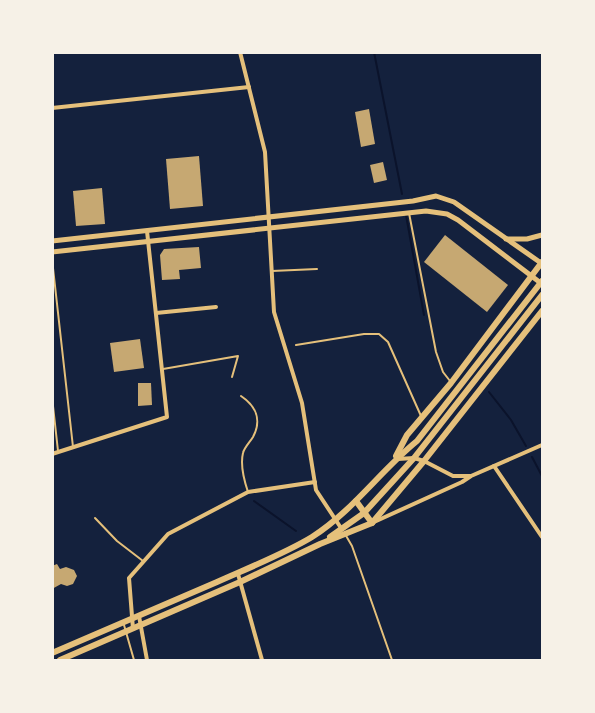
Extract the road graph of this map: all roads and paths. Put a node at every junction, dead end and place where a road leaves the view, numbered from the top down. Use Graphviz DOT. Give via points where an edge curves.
graph roads {
  1 [pos="240,52"];
  2 [pos="249,87"];
  3 [pos="52,108"];
  4 [pos="408,213"];
  5 [pos="269,217"];
  6 [pos="269,229"];
  7 [pos="147,231"];
  8 [pos="543,235"];
  9 [pos="506,239"];
  10 [pos="52,241"];
  11 [pos="148,242"];
  12 [pos="52,252"];
  13 [pos="52,259"];
  14 [pos="542,263"];
  15 [pos="317,268"];
  16 [pos="272,271"];
  17 [pos="532,278"];
  18 [pos="543,283"];
  19 [pos="543,295"];
  20 [pos="216,307"];
  21 [pos="543,312"];
  22 [pos="156,313"];
  23 [pos="296,345"];
  24 [pos="162,369"];
  25 [pos="232,377"];
  26 [pos="451,383"];
  27 [pos="241,396"];
  28 [pos="52,397"];
  29 [pos="422,417"];
  30 [pos="543,445"];
  31 [pos="73,447"];
  32 [pos="58,452"];
  33 [pos="52,454"];
  34 [pos="414,458"];
  35 [pos="394,459"];
  36 [pos="424,461"];
  37 [pos="494,466"];
  38 [pos="471,476"];
  39 [pos="315,482"];
  40 [pos="248,492"];
  41 [pos="356,501"];
  42 [pos="364,513"];
  43 [pos="95,519"];
  44 [pos="336,520"];
  45 [pos="372,523"];
  46 [pos="343,532"];
  47 [pos="543,537"];
  48 [pos="143,561"];
  49 [pos="237,573"];
  50 [pos="240,582"];
  51 [pos="139,616"];
  52 [pos="131,619"];
  53 [pos="123,622"];
  54 [pos="140,626"];
  55 [pos="130,630"];
  56 [pos="52,653"];
  57 [pos="60,660"];
  58 [pos="134,660"];
  59 [pos="147,660"];
  60 [pos="262,660"];
  61 [pos="392,660"];
  1 -- 2 [label="street"];
  2 -- 3 [label="street"];
  2 -- 5 [label="street" via="265,152"];
  4 -- 6 [label="street"];
  4 -- 17 [label="street" via="447,214"];
  4 -- 26 [label="lane" via="436,352"];
  5 -- 6 [label="street"];
  5 -- 7 [label="street"];
  5 -- 9 [label="street" via="436,196 454,202"];
  6 -- 11 [label="street"];
  6 -- 16 [label="street"];
  7 -- 10 [label="street"];
  7 -- 11 [label="street"];
  8 -- 9 [label="street"];
  9 -- 14 [label="street"];
  11 -- 12 [label="street"];
  11 -- 22 [label="street"];
  13 -- 31 [label="lane"];
  14 -- 17 [label="main road"];
  15 -- 16 [label="lane"];
  16 -- 39 [label="street" via="274,312 302,403"];
  17 -- 18 [label="street"];
  17 -- 26 [label="main road"];
  18 -- 35 [label="main road" via="417,441"];
  19 -- 34 [label="main road"];
  20 -- 22 [label="street"];
  21 -- 36 [label="main road"];
  22 -- 24 [label="street"];
  23 -- 29 [label="lane" via="379,334 388,342"];
  24 -- 25 [label="lane" via="237,356"];
  24 -- 31 [label="street" via="167,417"];
  26 -- 29 [label="main road"];
  27 -- 40 [label="lane" via="256,410 258,423 243,453"];
  28 -- 32 [label="lane"];
  29 -- 35 [label="main road"];
  30 -- 37 [label="street"];
  31 -- 32 [label="street"];
  32 -- 33 [label="street"];
  34 -- 35 [label="street"];
  34 -- 36 [label="street"];
  34 -- 42 [label="main road"];
  35 -- 41 [label="main road"];
  36 -- 38 [label="street" via="453,476"];
  36 -- 45 [label="main road"];
  37 -- 38 [label="street"];
  37 -- 47 [label="street"];
  38 -- 45 [label="street"];
  39 -- 40 [label="street"];
  39 -- 44 [label="street"];
  40 -- 48 [label="street" via="168,534"];
  41 -- 42 [label="main road"];
  41 -- 44 [label="main road"];
  42 -- 45 [label="main road"];
  42 -- 46 [label="main road"];
  43 -- 48 [label="lane"];
  44 -- 46 [label="street"];
  44 -- 49 [label="main road" via="311,538"];
  45 -- 46 [label="main road"];
  46 -- 50 [label="main road"];
  46 -- 61 [label="lane" via="352,546"];
  48 -- 52 [label="street" via="129,578"];
  49 -- 50 [label="street"];
  49 -- 51 [label="main road"];
  50 -- 54 [label="main road"];
  50 -- 60 [label="street"];
  51 -- 52 [label="main road"];
  51 -- 54 [label="street"];
  52 -- 53 [label="main road"];
  52 -- 55 [label="street"];
  53 -- 55 [label="lane"];
  53 -- 56 [label="main road"];
  54 -- 55 [label="main road"];
  54 -- 59 [label="street"];
  55 -- 57 [label="main road"];
  55 -- 58 [label="lane"];
}
